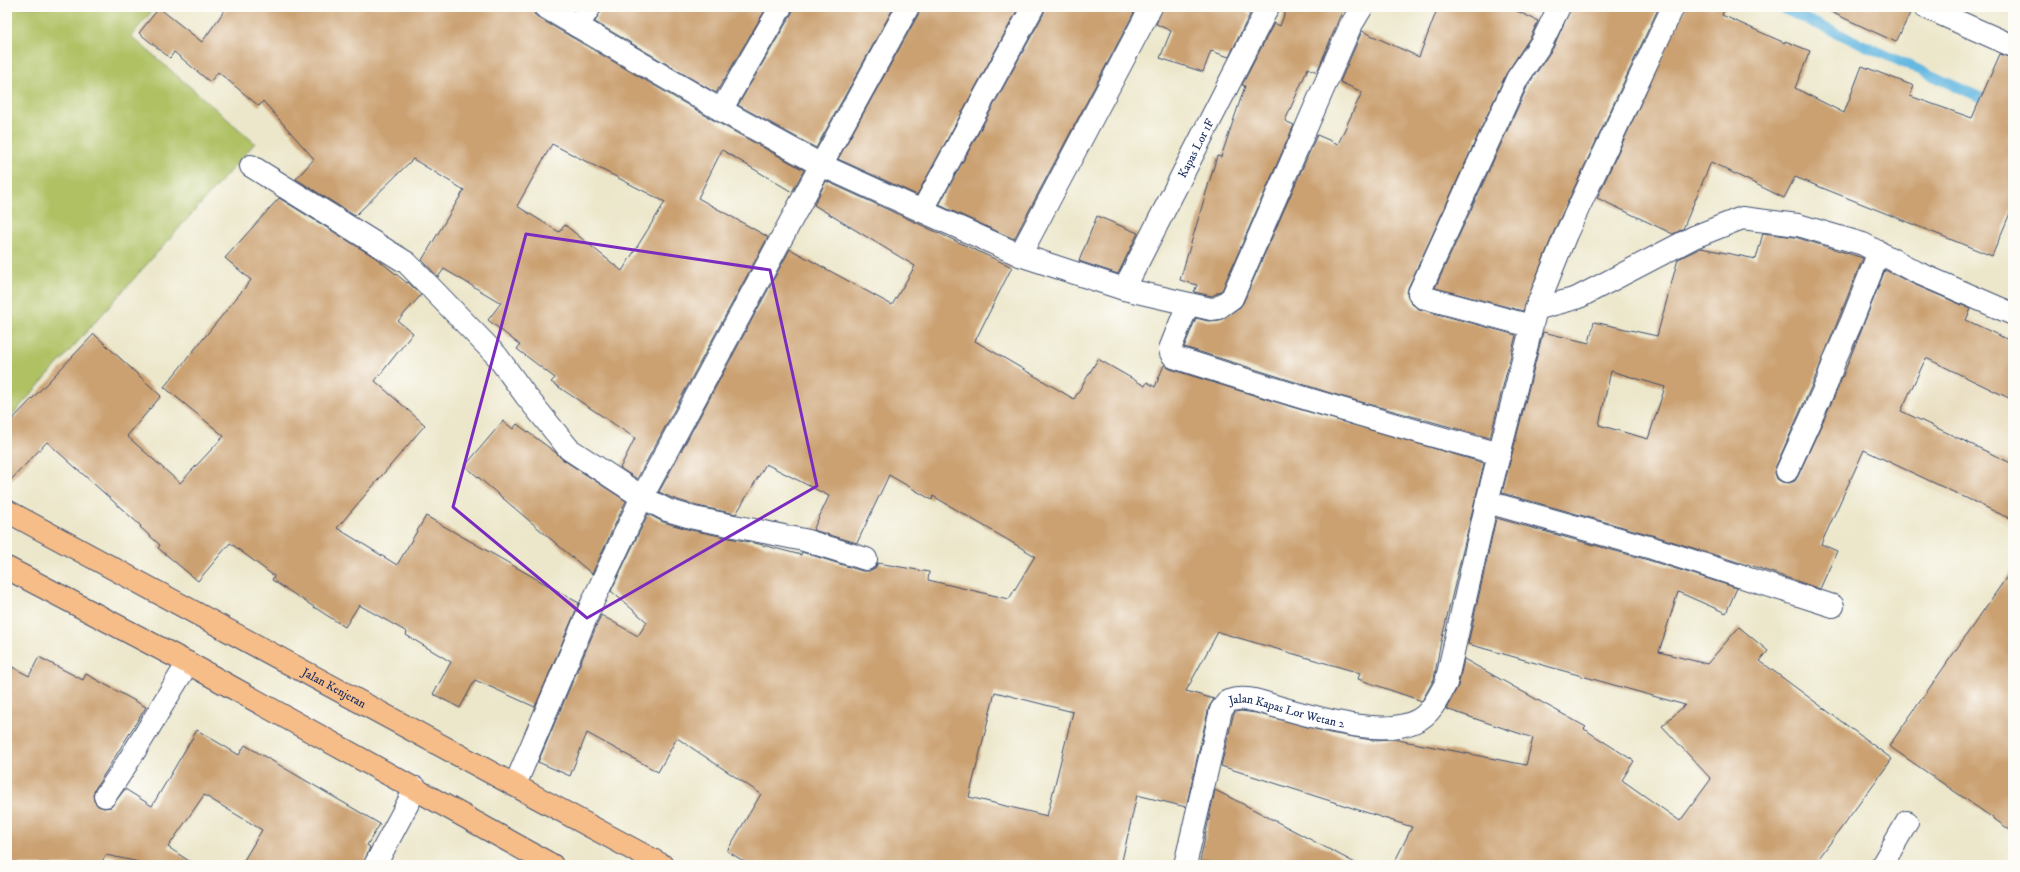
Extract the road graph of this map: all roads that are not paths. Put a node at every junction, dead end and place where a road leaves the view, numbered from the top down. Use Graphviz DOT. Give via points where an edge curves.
graph roads {
  1 [pos="545,7"];
  2 [pos="590,7"];
  3 [pos="781,7"];
  4 [pos="908,7"];
  5 [pos="1033,7"];
  6 [pos="1151,7"];
  7 [pos="1268,7"];
  8 [pos="1362,7"];
  9 [pos="1559,7"];
  10 [pos="1673,7"];
  11 [pos="1925,7"];
  12 [pos="577,26"];
  13 [pos="2013,46"];
  14 [pos="721,110"];
  15 [pos="821,165"];
  16 [pos="251,166"];
  17 [pos="922,211"];
  18 [pos="1879,252"];
  19 [pos="1020,255"];
  20 [pos="1124,289"];
  21 [pos="1188,304"];
  22 [pos="2013,314"];
  23 [pos="1533,318"];
  24 [pos="1500,454"];
  25 [pos="1788,471"];
  26 [pos="642,497"];
  27 [pos="1488,502"];
  28 [pos="7,511"];
  29 [pos="866,559"];
  30 [pos="7,568"];
  31 [pos="1834,606"];
  32 [pos="188,663"];
  33 [pos="515,785"];
  34 [pos="416,788"];
  35 [pos="105,796"];
  36 [pos="1907,822"];
  37 [pos="375,865"];
  38 [pos="552,865"];
  39 [pos="662,865"];
  40 [pos="1186,865"];
  41 [pos="1882,865"];
  1 -- 12 [label="street"];
  2 -- 12 [label="street"];
  3 -- 14 [label="street"];
  4 -- 15 [label="street"];
  5 -- 17 [label="street"];
  6 -- 19 [label="street"];
  7 -- 20 [label="street, Kapas Lor 1F"];
  8 -- 21 [label="street" via="1350,27 1232,298 1218,308 1211,309"];
  9 -- 23 [label="street" via="1542,42 1517,79 1419,293 1422,297"];
  10 -- 23 [label="street, Jalan Kapas Lor Wetan 2" via="1566,234"];
  11 -- 13 [label="street"];
  12 -- 14 [label="street"];
  14 -- 15 [label="street"];
  15 -- 17 [label="street"];
  15 -- 26 [label="street"];
  16 -- 26 [label="street" via="407,263 497,356 569,449"];
  17 -- 19 [label="street"];
  18 -- 22 [label="street" via="1916,272"];
  18 -- 23 [label="street" via="1863,244 1798,225 1742,218 1694,237 1578,298"];
  18 -- 25 [label="street" via="1827,383"];
  19 -- 20 [label="street"];
  20 -- 21 [label="street"];
  21 -- 24 [label="street" via="1170,348 1172,356 1432,436"];
  23 -- 24 [label="street, Jalan Kapas Lor Wetan 2"];
  24 -- 27 [label="street, Jalan Kapas Lor Wetan 2"];
  26 -- 29 [label="street" via="667,510 694,518 804,540"];
  26 -- 33 [label="street" via="593,601"];
  27 -- 31 [label="street" via="1652,548"];
  27 -- 40 [label="street, Jalan Kapas Lor Wetan 2" via="1446,683 1435,703 1424,716 1407,725 1388,729 1307,715 1245,698 1228,701 1221,710"];
  28 -- 33 [label="highway, Jalan Kenjeran"];
  30 -- 32 [label="highway"];
  32 -- 34 [label="highway"];
  32 -- 35 [label="street" via="140,744"];
  33 -- 39 [label="highway, Jalan Kenjeran"];
  34 -- 37 [label="street"];
  34 -- 38 [label="highway"];
  36 -- 41 [label="street"];
}
